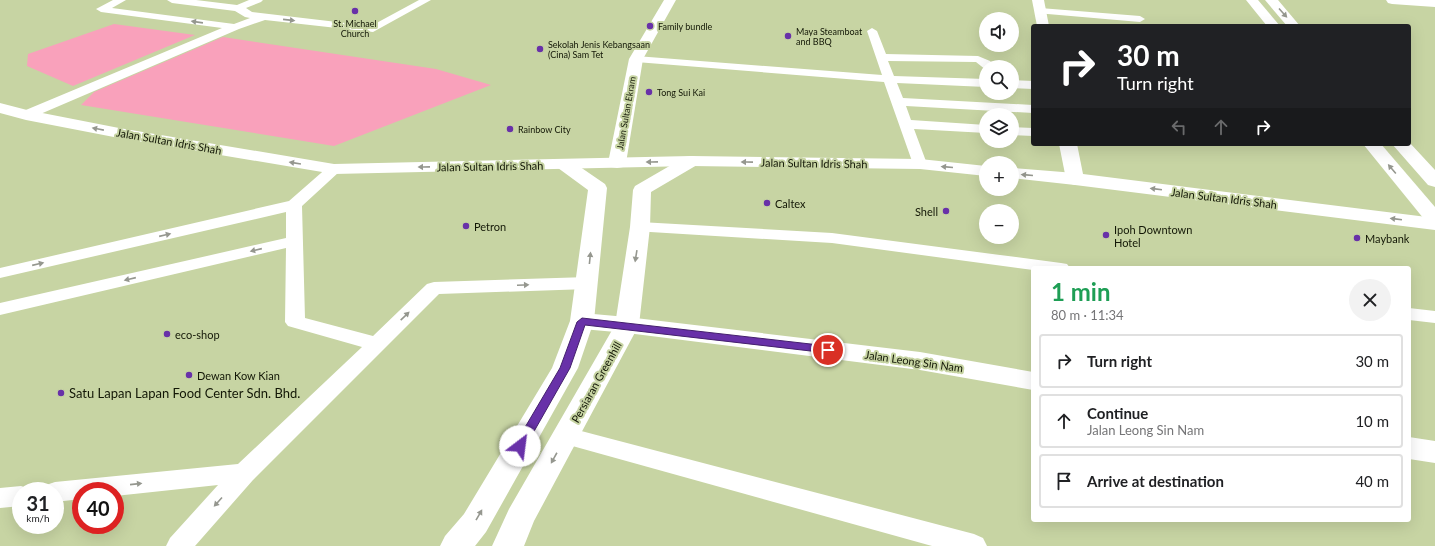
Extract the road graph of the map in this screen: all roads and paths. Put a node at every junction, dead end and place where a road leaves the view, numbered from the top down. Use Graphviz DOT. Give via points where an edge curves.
graph roads {
  1 [pos="121,0"];
  2 [pos="172,0"];
  3 [pos="258,0"];
  4 [pos="426,0"];
  5 [pos="670,0"];
  6 [pos="1252,0"];
  7 [pos="1271,0"];
  8 [pos="1392,0"];
  9 [pos="1435,3"];
  10 [pos="1039,6"];
  11 [pos="238,8"];
  12 [pos="249,15"];
  13 [pos="265,17"];
  14 [pos="1140,18"];
  15 [pos="1043,24"];
  16 [pos="1272,24"];
  17 [pos="1292,24"];
  18 [pos="224,26"];
  19 [pos="236,27"];
  20 [pos="872,31"];
  21 [pos="881,57"];
  22 [pos="636,59"];
  23 [pos="979,60"];
  24 [pos="889,79"];
  25 [pos="979,83"];
  26 [pos="1019,84"];
  27 [pos="1031,85"];
  28 [pos="898,102"];
  29 [pos="0,108"];
  30 [pos="1031,110"];
  31 [pos="22,114"];
  32 [pos="905,124"];
  33 [pos="979,129"];
  34 [pos="1019,131"];
  35 [pos="1031,132"];
  36 [pos="1068,146"];
  37 [pos="1374,146"];
  38 [pos="1404,146"];
  39 [pos="691,161"];
  40 [pos="617,163"];
  41 [pos="564,164"];
  42 [pos="920,164"];
  43 [pos="334,169"];
  44 [pos="979,170"];
  45 [pos="1019,174"];
  46 [pos="1075,179"];
  47 [pos="1435,181"];
  48 [pos="294,205"];
  49 [pos="1435,220"];
  50 [pos="1435,224"];
  51 [pos="640,227"];
  52 [pos="294,241"];
  53 [pos="1046,266"];
  54 [pos="0,273"];
  55 [pos="588,283"];
  56 [pos="0,309"];
  57 [pos="1411,314"];
  58 [pos="1435,317"];
  59 [pos="582,322"];
  60 [pos="627,326"];
  61 [pos="377,344"];
  62 [pos="1031,381"];
  63 [pos="566,436"];
  64 [pos="1411,448"];
  65 [pos="1435,452"];
  66 [pos="244,472"];
  67 [pos="64,491"];
  68 [pos="12,497"];
  69 [pos="0,498"];
  70 [pos="179,546"];
  71 [pos="456,546"];
  72 [pos="508,546"];
  73 [pos="974,546"];
  18 -- 1 [label="lane, one-way" via="101,9"];
  2 -- 11 [label="lane"];
  3 -- 11 [label="lane"];
  13 -- 4 [label="lane, one-way" via="373,29"];
  5 -- 22 [label="main road, Jalan Sultan Ekram"];
  6 -- 16 [label="main road"];
  7 -- 17 [label="main road, one-way"];
  8 -- 9 [label="main road"];
  10 -- 14 [label="lane"];
  10 -- 15 [label="main road"];
  11 -- 12 [label="lane"];
  12 -- 13 [label="lane"];
  12 -- 18 [label="lane"];
  13 -- 19 [label="lane"];
  18 -- 19 [label="lane"];
  18 -- 31 [label="lane"];
  19 -- 31 [label="lane"];
  20 -- 21 [label="lane"];
  21 -- 23 [label="lane"];
  21 -- 24 [label="lane"];
  22 -- 24 [label="lane"];
  22 -- 40 [label="main road, Jalan Sultan Ekram"];
  24 -- 25 [label="lane"];
  24 -- 28 [label="lane"];
  26 -- 27 [label="lane"];
  28 -- 30 [label="lane"];
  28 -- 32 [label="lane"];
  29 -- 31 [label="main road, Jalan Sultan Idris Shah"];
  43 -- 31 [label="main road, Jalan Sultan Idris Shah, one-way"];
  32 -- 33 [label="lane"];
  32 -- 42 [label="lane"];
  34 -- 35 [label="lane"];
  36 -- 46 [label="main road"];
  49 -- 37 [label="main road, one-way"];
  38 -- 47 [label="main road"];
  39 -- 40 [label="main road, Jalan Sultan Idris Shah, one-way"];
  42 -- 39 [label="main road, Jalan Sultan Idris Shah, one-way"];
  39 -- 51 [label="main road, Persiaran Greenhill" via="642,190"];
  40 -- 41 [label="main road, Jalan Sultan Idris Shah"];
  41 -- 43 [label="main road, Jalan Sultan Idris Shah, one-way"];
  55 -- 41 [label="main road, one-way" via="598,188"];
  44 -- 42 [label="main road, Jalan Sultan Idris Shah, one-way"];
  43 -- 48 [label="lane"];
  46 -- 45 [label="main road, Jalan Sultan Idris Shah, one-way"];
  50 -- 46 [label="main road, Jalan Sultan Idris Shah, one-way"];
  48 -- 52 [label="lane"];
  54 -- 48 [label="lane, one-way"];
  51 -- 53 [label="lane" via="832,238"];
  51 -- 60 [label="main road, Persiaran Greenhill, one-way"];
  52 -- 56 [label="lane, one-way"];
  52 -- 61 [label="lane" via="295,322"];
  55 -- 59 [label="main road"];
  61 -- 55 [label="lane, one-way" via="434,288"];
  57 -- 58 [label="lane"];
  59 -- 60 [label="main road, Jalan Leong Sin Nam"];
  71 -- 59 [label="main road, one-way" via="475,523 565,368"];
  60 -- 62 [label="main road, Jalan Leong Sin Nam" via="920,361"];
  60 -- 63 [label="main road, Persiaran Greenhill"];
  61 -- 66 [label="lane"];
  63 -- 72 [label="main road, Persiaran Greenhill, one-way" via="520,518"];
  63 -- 73 [label="lane"];
  64 -- 65 [label="main road"];
  67 -- 66 [label="lane, one-way"];
  66 -- 70 [label="lane, one-way"];
  68 -- 69 [label="lane"];
}
